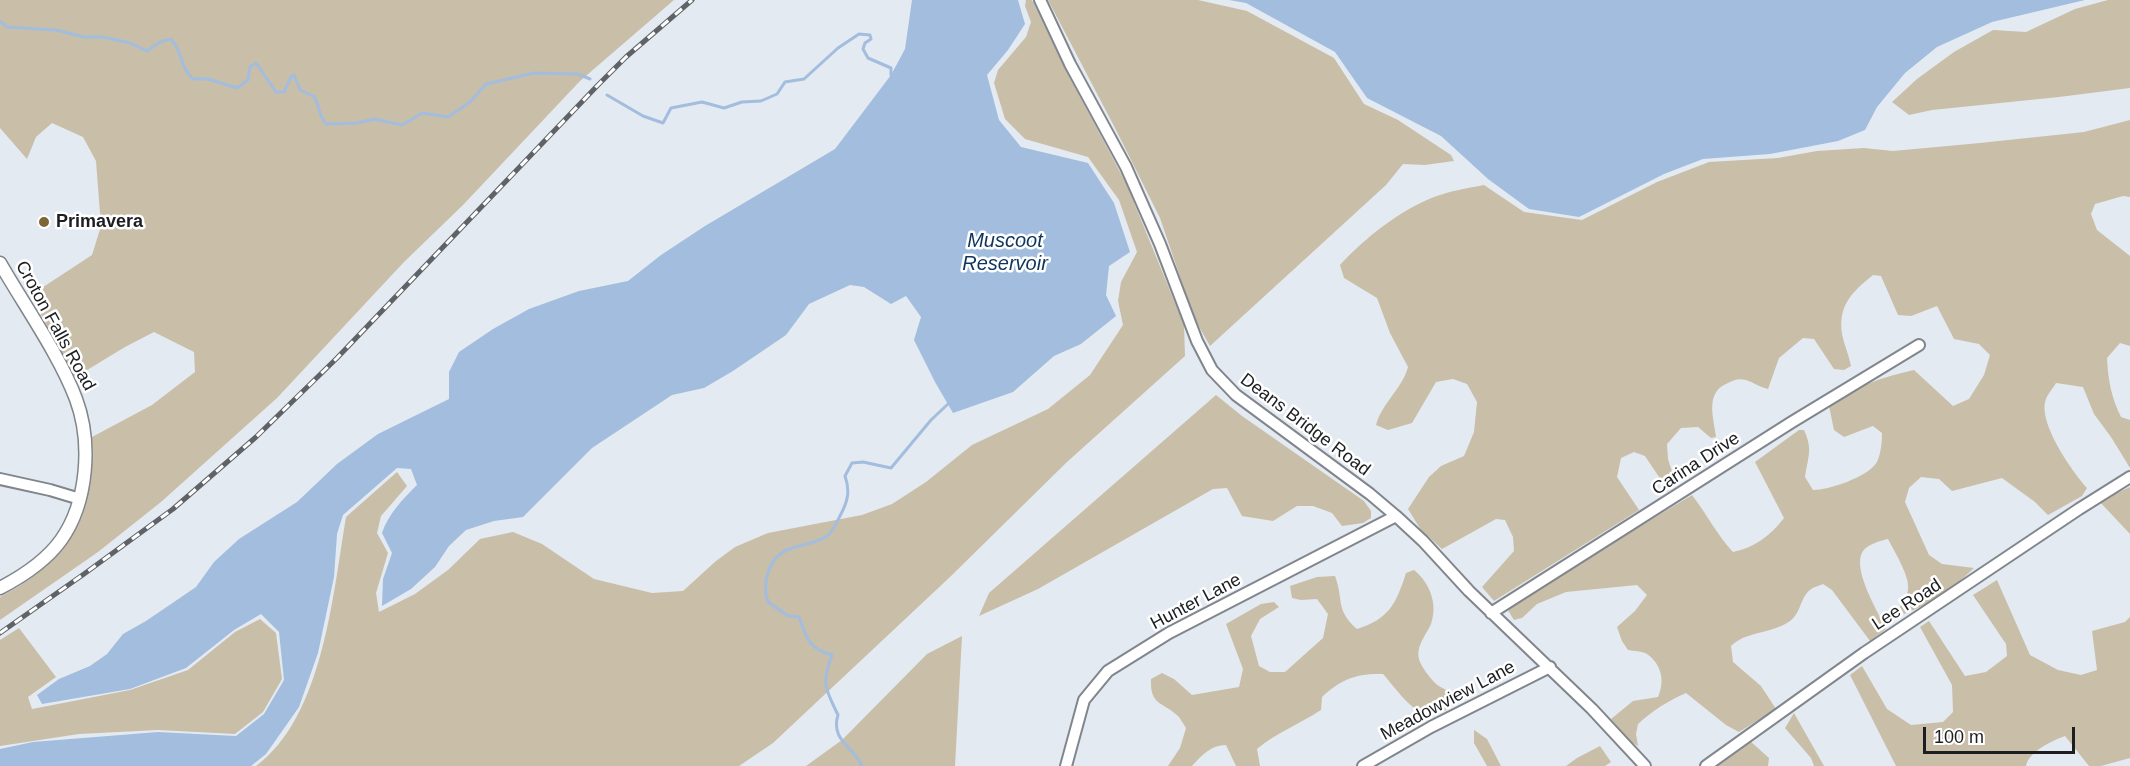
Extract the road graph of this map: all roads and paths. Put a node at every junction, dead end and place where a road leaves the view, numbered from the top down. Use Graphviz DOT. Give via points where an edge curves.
graph roads {
  1 [pos="1040,0"];
  2 [pos="0,262"];
  3 [pos="1919,345"];
  4 [pos="2130,477"];
  5 [pos="0,478"];
  6 [pos="80,499"];
  7 [pos="1396,516"];
  8 [pos="0,588"];
  9 [pos="1491,613"];
  10 [pos="1550,667"];
  11 [pos="1066,766"];
  12 [pos="1363,766"];
  13 [pos="1646,766"];
  14 [pos="1706,766"];
  1 -- 7 [label="street, Deans Bridge Road" via="1126,166 1212,370 1236,395"];
  2 -- 6 [label="main road, Croton Falls Road" via="59,363 81,413 85,447"];
  3 -- 9 [label="street, Carina Drive"];
  4 -- 14 [label="street, Lee Road" via="1864,653"];
  5 -- 6 [label="street"];
  6 -- 8 [label="main road, Croton Falls Road" via="69,528 50,553"];
  7 -- 9 [label="street, Deans Bridge Road"];
  7 -- 11 [label="street, Hunter Lane" via="1169,633 1108,671 1084,700"];
  9 -- 10 [label="street, Deans Bridge Road"];
  10 -- 12 [label="street, Meadowview Lane"];
  10 -- 13 [label="street, Deans Bridge Road"];
}
